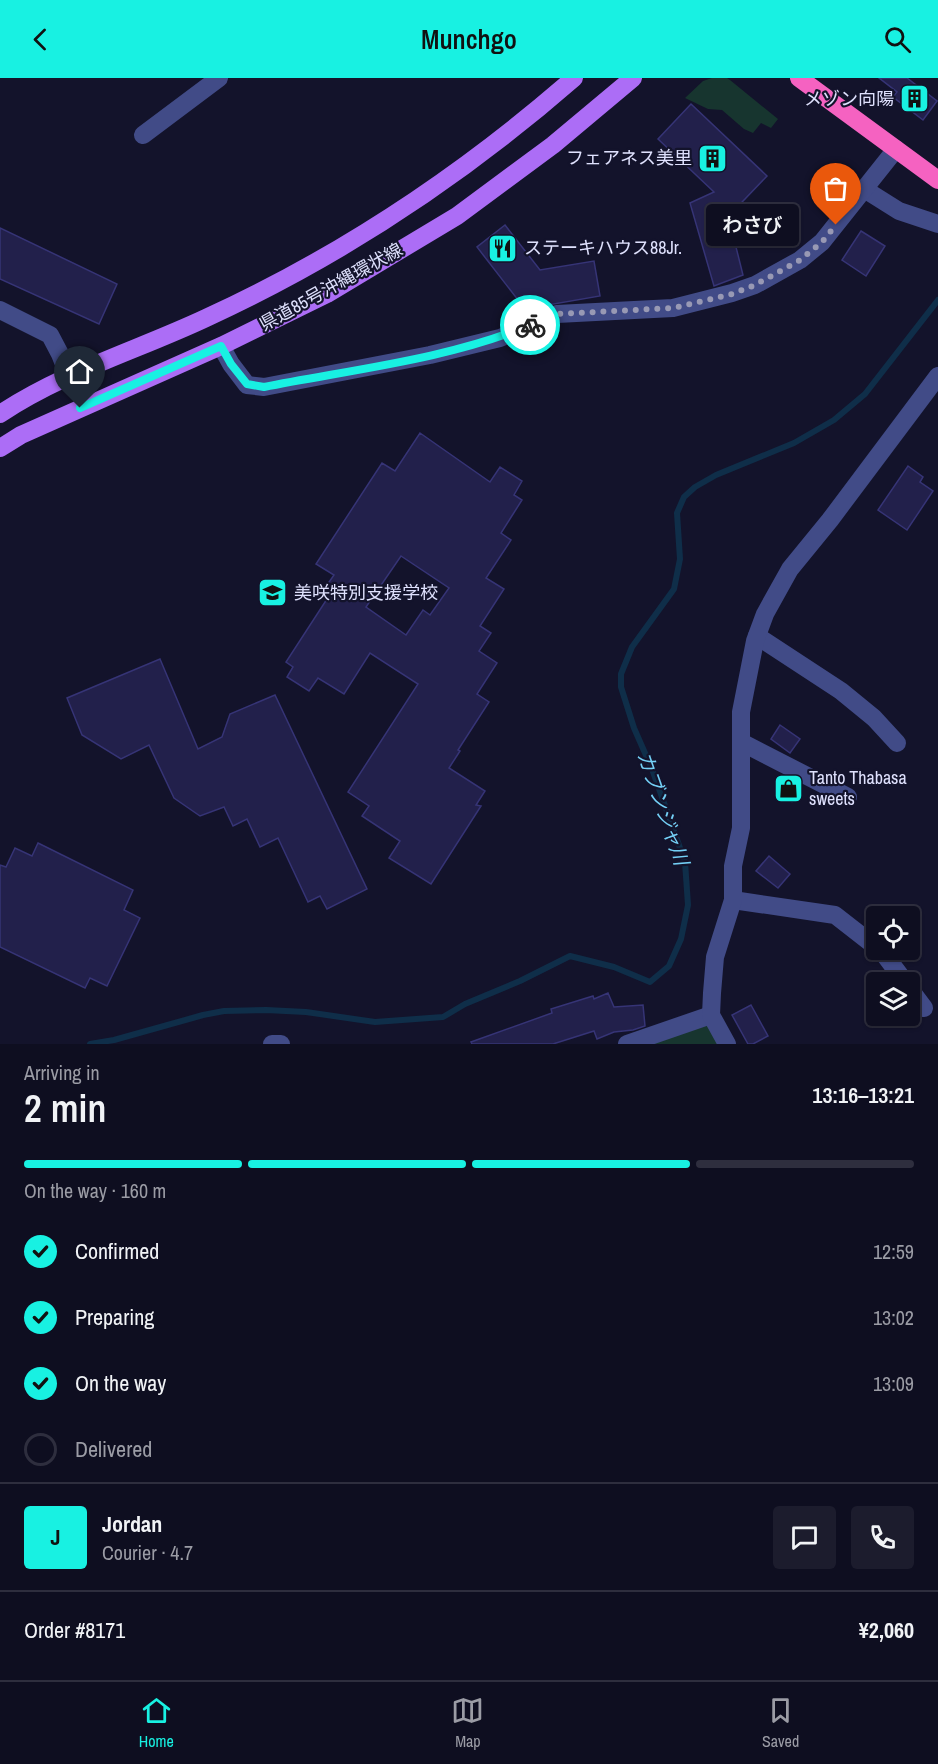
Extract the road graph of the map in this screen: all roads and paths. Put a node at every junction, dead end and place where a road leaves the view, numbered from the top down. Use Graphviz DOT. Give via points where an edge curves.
graph roads {
  1 [pos="219,78"];
  2 [pos="574,78"];
  3 [pos="633,78"];
  4 [pos="800,78"];
  5 [pos="143,135"];
  6 [pos="896,148"];
  7 [pos="938,180"];
  8 [pos="864,189"];
  9 [pos="938,224"];
  10 [pos="0,310"];
  11 [pos="221,346"];
  12 [pos="938,376"];
  13 [pos="69,377"];
  14 [pos="0,414"];
  15 [pos="0,448"];
  16 [pos="757,636"];
  17 [pos="741,742"];
  18 [pos="897,743"];
  19 [pos="848,797"];
  20 [pos="733,900"];
  21 [pos="866,940"];
  22 [pos="920,1003"];
  23 [pos="924,1008"];
  24 [pos="711,1015"];
  25 [pos="272,1044"];
  26 [pos="281,1044"];
  27 [pos="627,1044"];
  28 [pos="727,1044"];
  1 -- 5 [label="street"];
  2 -- 13 [label="main road, 県道85号沖縄環状線" via="529,118 438,185 315,263 207,318"];
  3 -- 11 [label="main road, 県道85号沖縄環状線" via="553,145 457,216 327,294"];
  4 -- 6 [label="highway"];
  6 -- 7 [label="highway"];
  6 -- 8 [label="street"];
  8 -- 9 [label="street" via="899,211"];
  8 -- 11 [label="street" via="822,242 800,260 732,294 673,308 557,314 500,338 264,387 247,384"];
  10 -- 13 [label="street" via="50,335"];
  11 -- 15 [label="main road, 県道85号沖縄環状線" via="21,435"];
  12 -- 16 [label="street" via="790,569"];
  13 -- 14 [label="main road, 県道85号沖縄環状線"];
  16 -- 17 [label="street" via="741,712"];
  16 -- 18 [label="street" via="841,691"];
  17 -- 19 [label="street"];
  17 -- 20 [label="street" via="741,828 733,866"];
  20 -- 21 [label="street" via="835,915"];
  20 -- 24 [label="street" via="715,957"];
  22 -- 23 [label="street"];
  24 -- 27 [label="street"];
  24 -- 28 [label="street"];
  25 -- 26 [label="street"];
}
